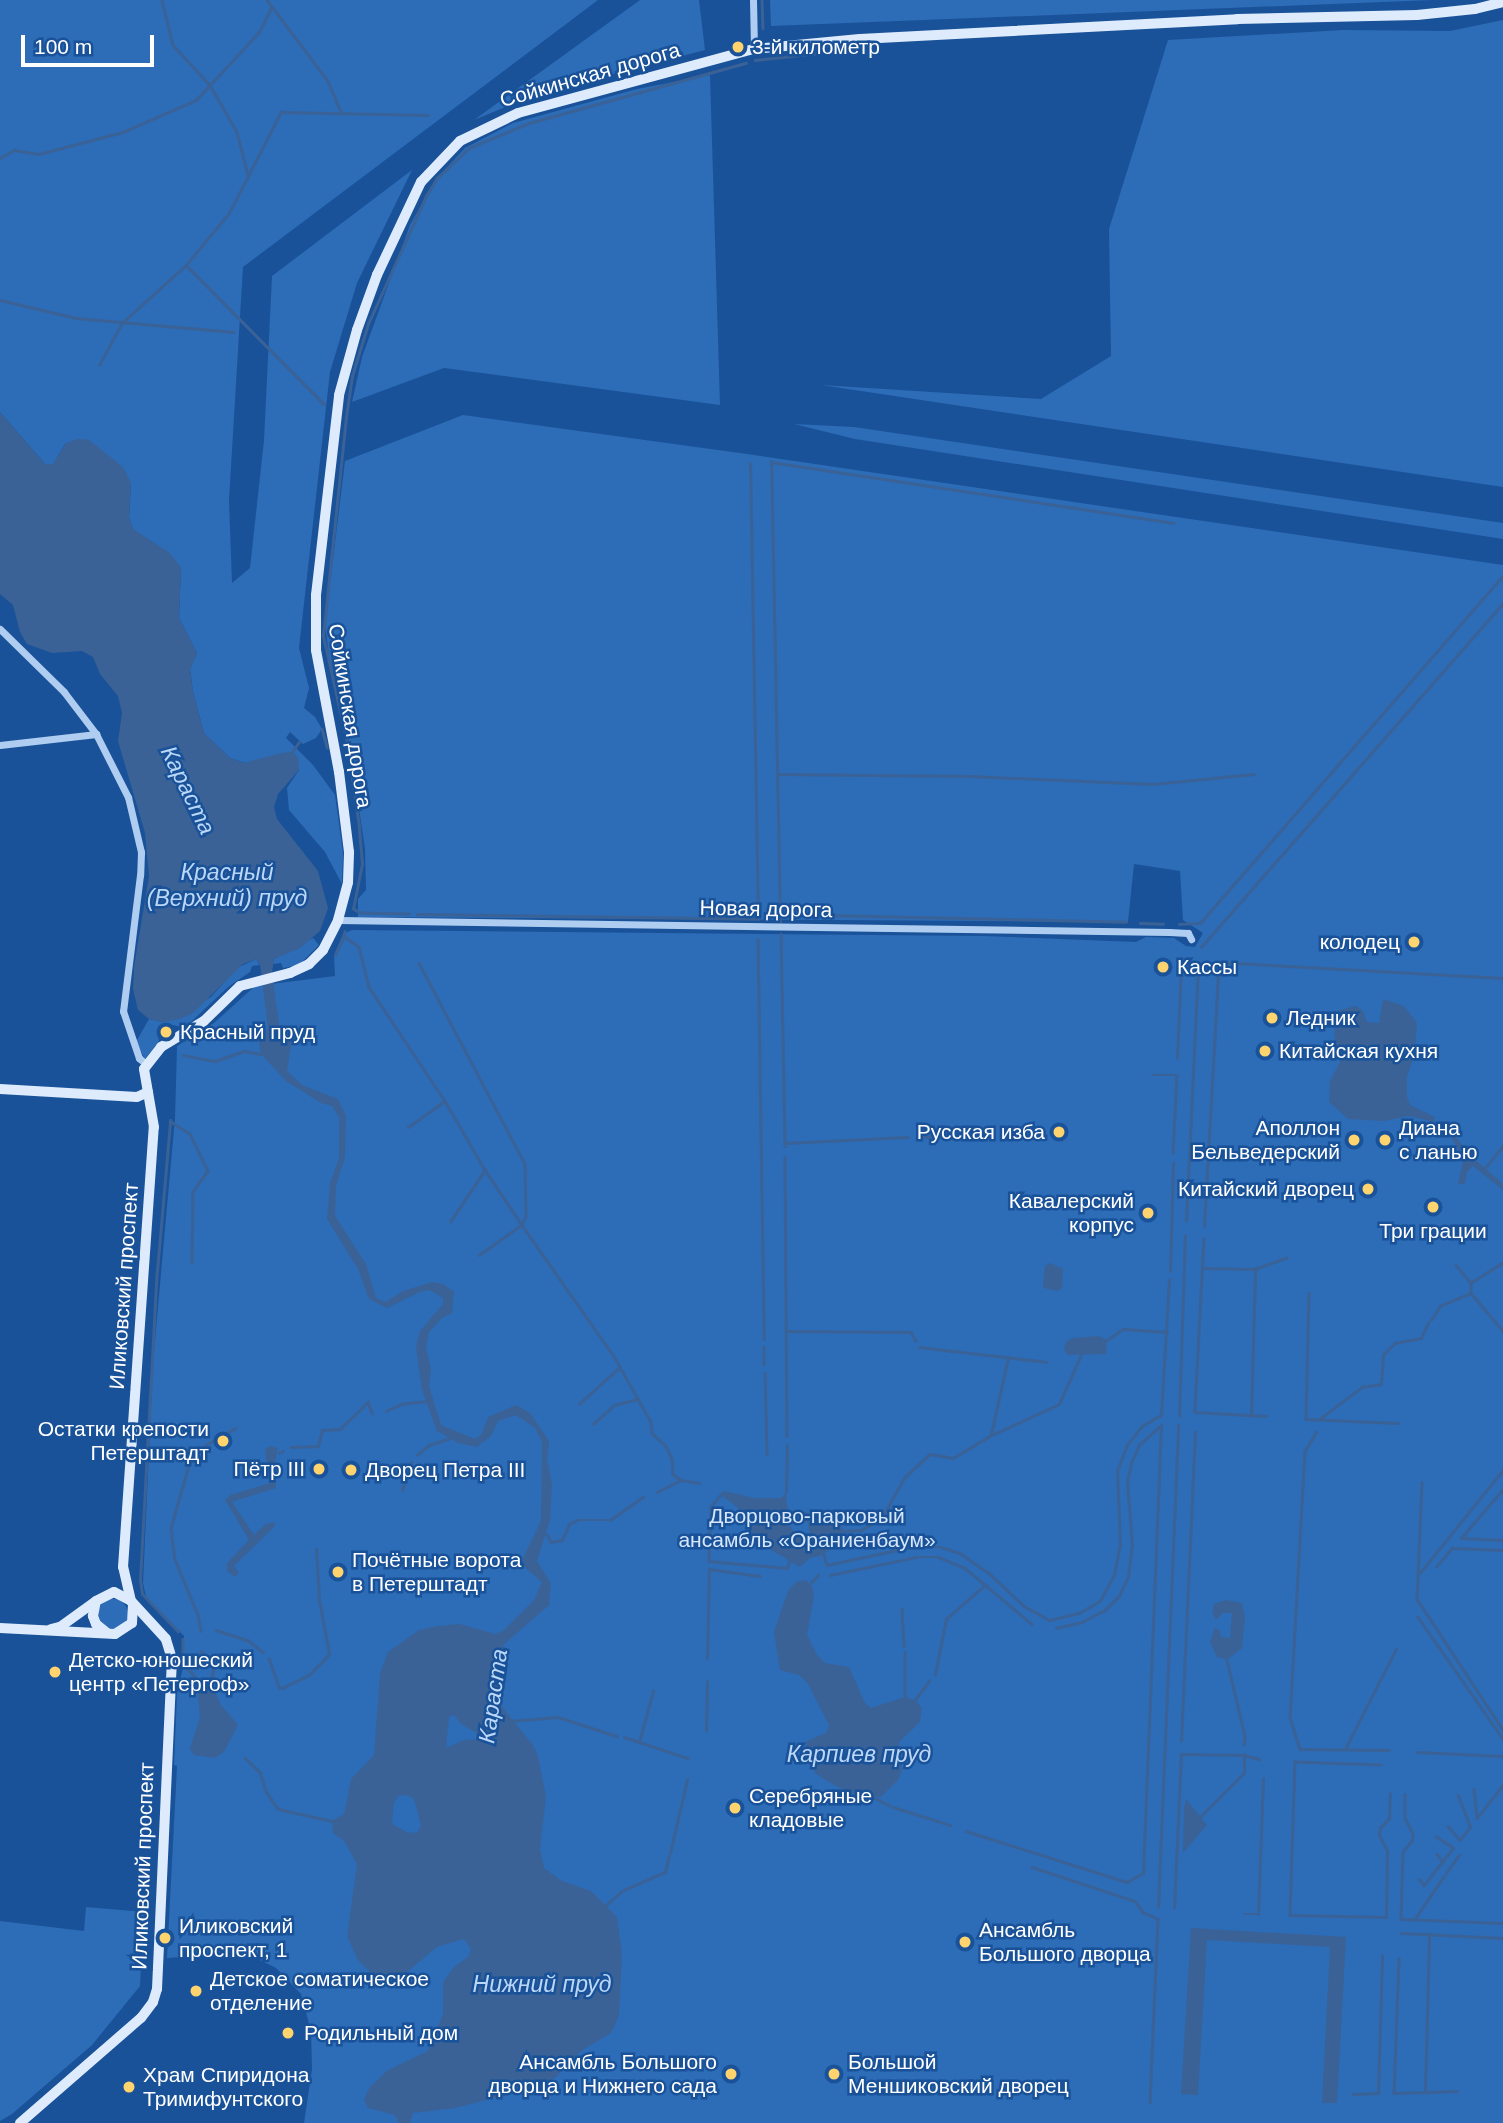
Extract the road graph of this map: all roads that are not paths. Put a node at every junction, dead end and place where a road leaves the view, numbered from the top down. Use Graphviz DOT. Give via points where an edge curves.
graph roads {
  1 [pos="753,0"];
  2 [pos="1503,2"];
  3 [pos="754,49"];
  4 [pos="0,629"];
  5 [pos="96,734"];
  6 [pos="0,744"];
  7 [pos="338,920"];
  8 [pos="1191,939"];
  9 [pos="146,1064"];
  10 [pos="0,1089"];
  11 [pos="148,1092"];
  12 [pos="123,1567"];
  13 [pos="97,1600"];
  14 [pos="132,1603"];
  15 [pos="0,1628"];
  16 [pos="44,1630"];
  17 [pos="111,1634"];
  18 [pos="20,2123"];
  1 -- 3 [label="street"];
  2 -- 3 [label="main road, Сойкинская дорога" via="1417,15 1129,24"];
  3 -- 7 [label="main road, Сойкинская дорога" via="518,113 482,127 439,160 402,218 357,330 340,395 316,595 316,650 340,772 349,852 348,881"];
  4 -- 5 [label="street" via="64,692"];
  5 -- 6 [label="street"];
  5 -- 9 [label="street" via="128,797 141,852 123,1011 139,1059"];
  7 -- 8 [label="street, Новая дорога" via="1169,932 1188,933"];
  7 -- 9 [label="main road, Сойкинская дорога" via="316,958 299,970 240,986 204,1021 161,1046"];
  9 -- 11 [label="main road, Иликовский проспект"];
  10 -- 11 [label="main road" via="137,1097"];
  11 -- 12 [label="main road, Иликовский проспект" via="155,1127"];
  12 -- 13 [label="main road" via="117,1584"];
  12 -- 14 [label="main road, Иликовский проспект"];
  13 -- 14 [label="main road" via="114,1592"];
  13 -- 16 [label="main road" via="60,1627"];
  13 -- 17 [label="main road" via="96,1624"];
  14 -- 17 [label="main road" via="132,1623"];
  14 -- 18 [label="main road, Иликовский проспект" via="166,1639 172,1659 157,1989 141,2018"];
  15 -- 16 [label="main road"];
  16 -- 17 [label="main road"];
}
